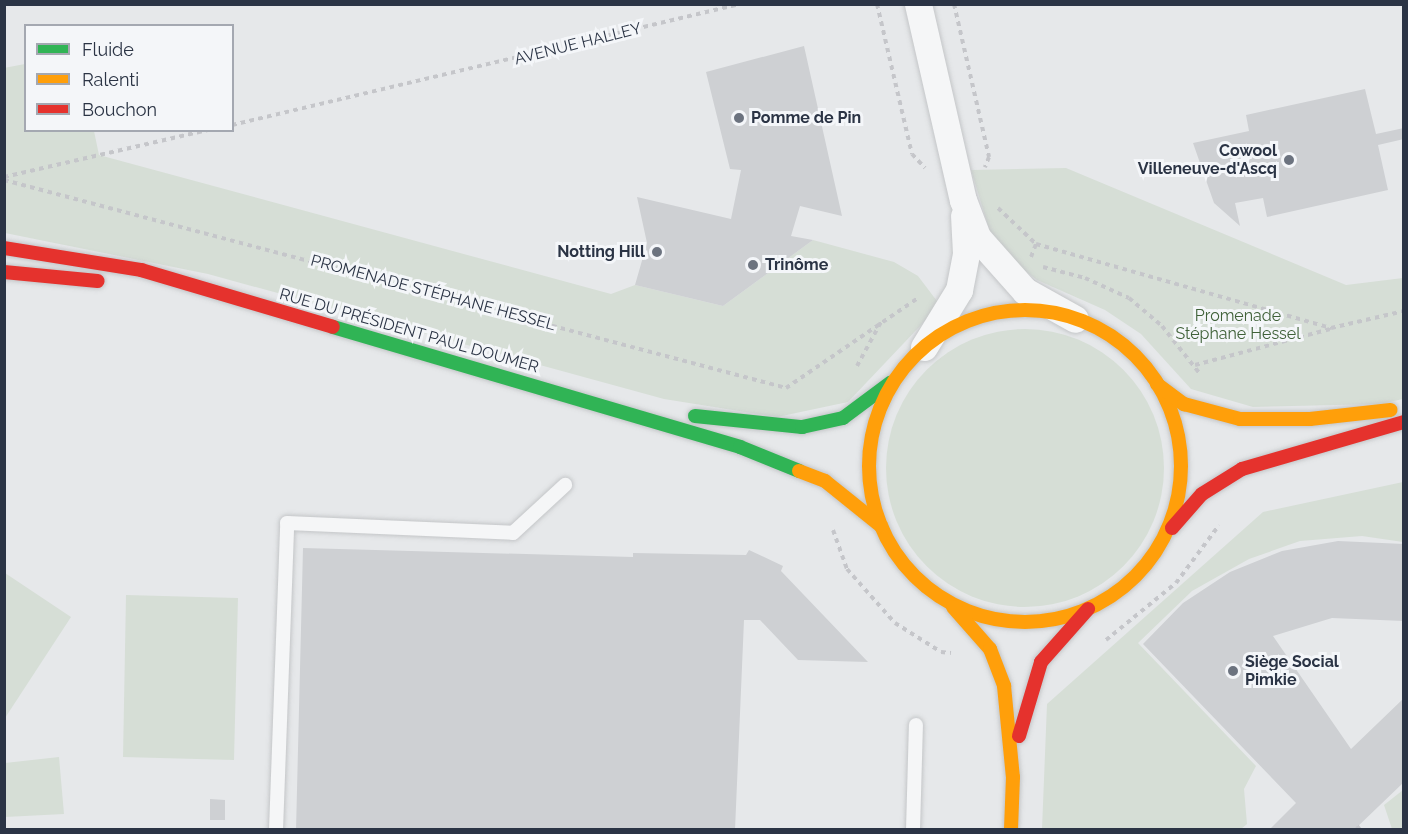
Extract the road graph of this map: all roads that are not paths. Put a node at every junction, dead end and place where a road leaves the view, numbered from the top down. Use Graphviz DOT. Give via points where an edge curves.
graph roads {
  1 [pos="918,4"];
  2 [pos="963,200"];
  3 [pos="4,248"];
  4 [pos="4,272"];
  5 [pos="110,283"];
  6 [pos="141,286"];
  7 [pos="251,305"];
  8 [pos="1075,319"];
  9 [pos="924,347"];
  10 [pos="900,373"];
  11 [pos="1157,384"];
  12 [pos="558,390"];
  13 [pos="1404,408"];
  14 [pos="1404,422"];
  15 [pos="565,485"];
  16 [pos="881,525"];
  17 [pos="1161,544"];
  18 [pos="945,600"];
  19 [pos="1088,609"];
  20 [pos="916,725"];
  21 [pos="1013,777"];
  22 [pos="276,830"];
  23 [pos="913,830"];
  24 [pos="1011,830"];
  1 -- 2 [label="street"];
  2 -- 8 [label="street" via="977,237 999,267 1033,296"];
  2 -- 9 [label="street" via="966,253 962,281 950,310"];
  3 -- 7 [label="main road, RUE DU PRÉSIDENT PAUL DOUMER" via="141,270"];
  4 -- 5 [label="main road"];
  6 -- 7 [label="main road, RUE DU PRÉSIDENT PAUL DOUMER"];
  7 -- 12 [label="main road, RUE DU PRÉSIDENT PAUL DOUMER"];
  8 -- 9 [label="main road" via="1040,311 1005,312 970,320"];
  8 -- 11 [label="main road" via="1122,344"];
  9 -- 10 [label="main road"];
  10 -- 12 [label="main road, RUE DU PRÉSIDENT PAUL DOUMER" via="862,407 843,418 802,427 749,424"];
  10 -- 16 [label="main road" via="882,404 872,438 869,474"];
  11 -- 13 [label="main road" via="1184,404 1214,414 1272,421"];
  11 -- 17 [label="main road" via="1177,430 1181,464 1178,497"];
  12 -- 16 [label="main road, RUE DU PRÉSIDENT PAUL DOUMER" via="804,471 847,494"];
  14 -- 17 [label="main road" via="1270,459 1221,478 1186,510"];
  15 -- 22 [label="lane" via="513,533 287,524"];
  16 -- 18 [label="main road" via="907,568"];
  17 -- 19 [label="main road" via="1130,582"];
  18 -- 19 [label="main road" via="975,614 1008,621 1041,622"];
  18 -- 21 [label="main road" via="979,633 998,668"];
  19 -- 21 [label="main road" via="1051,648 1034,677"];
  20 -- 23 [label="lane"];
  21 -- 24 [label="main road"];
}
